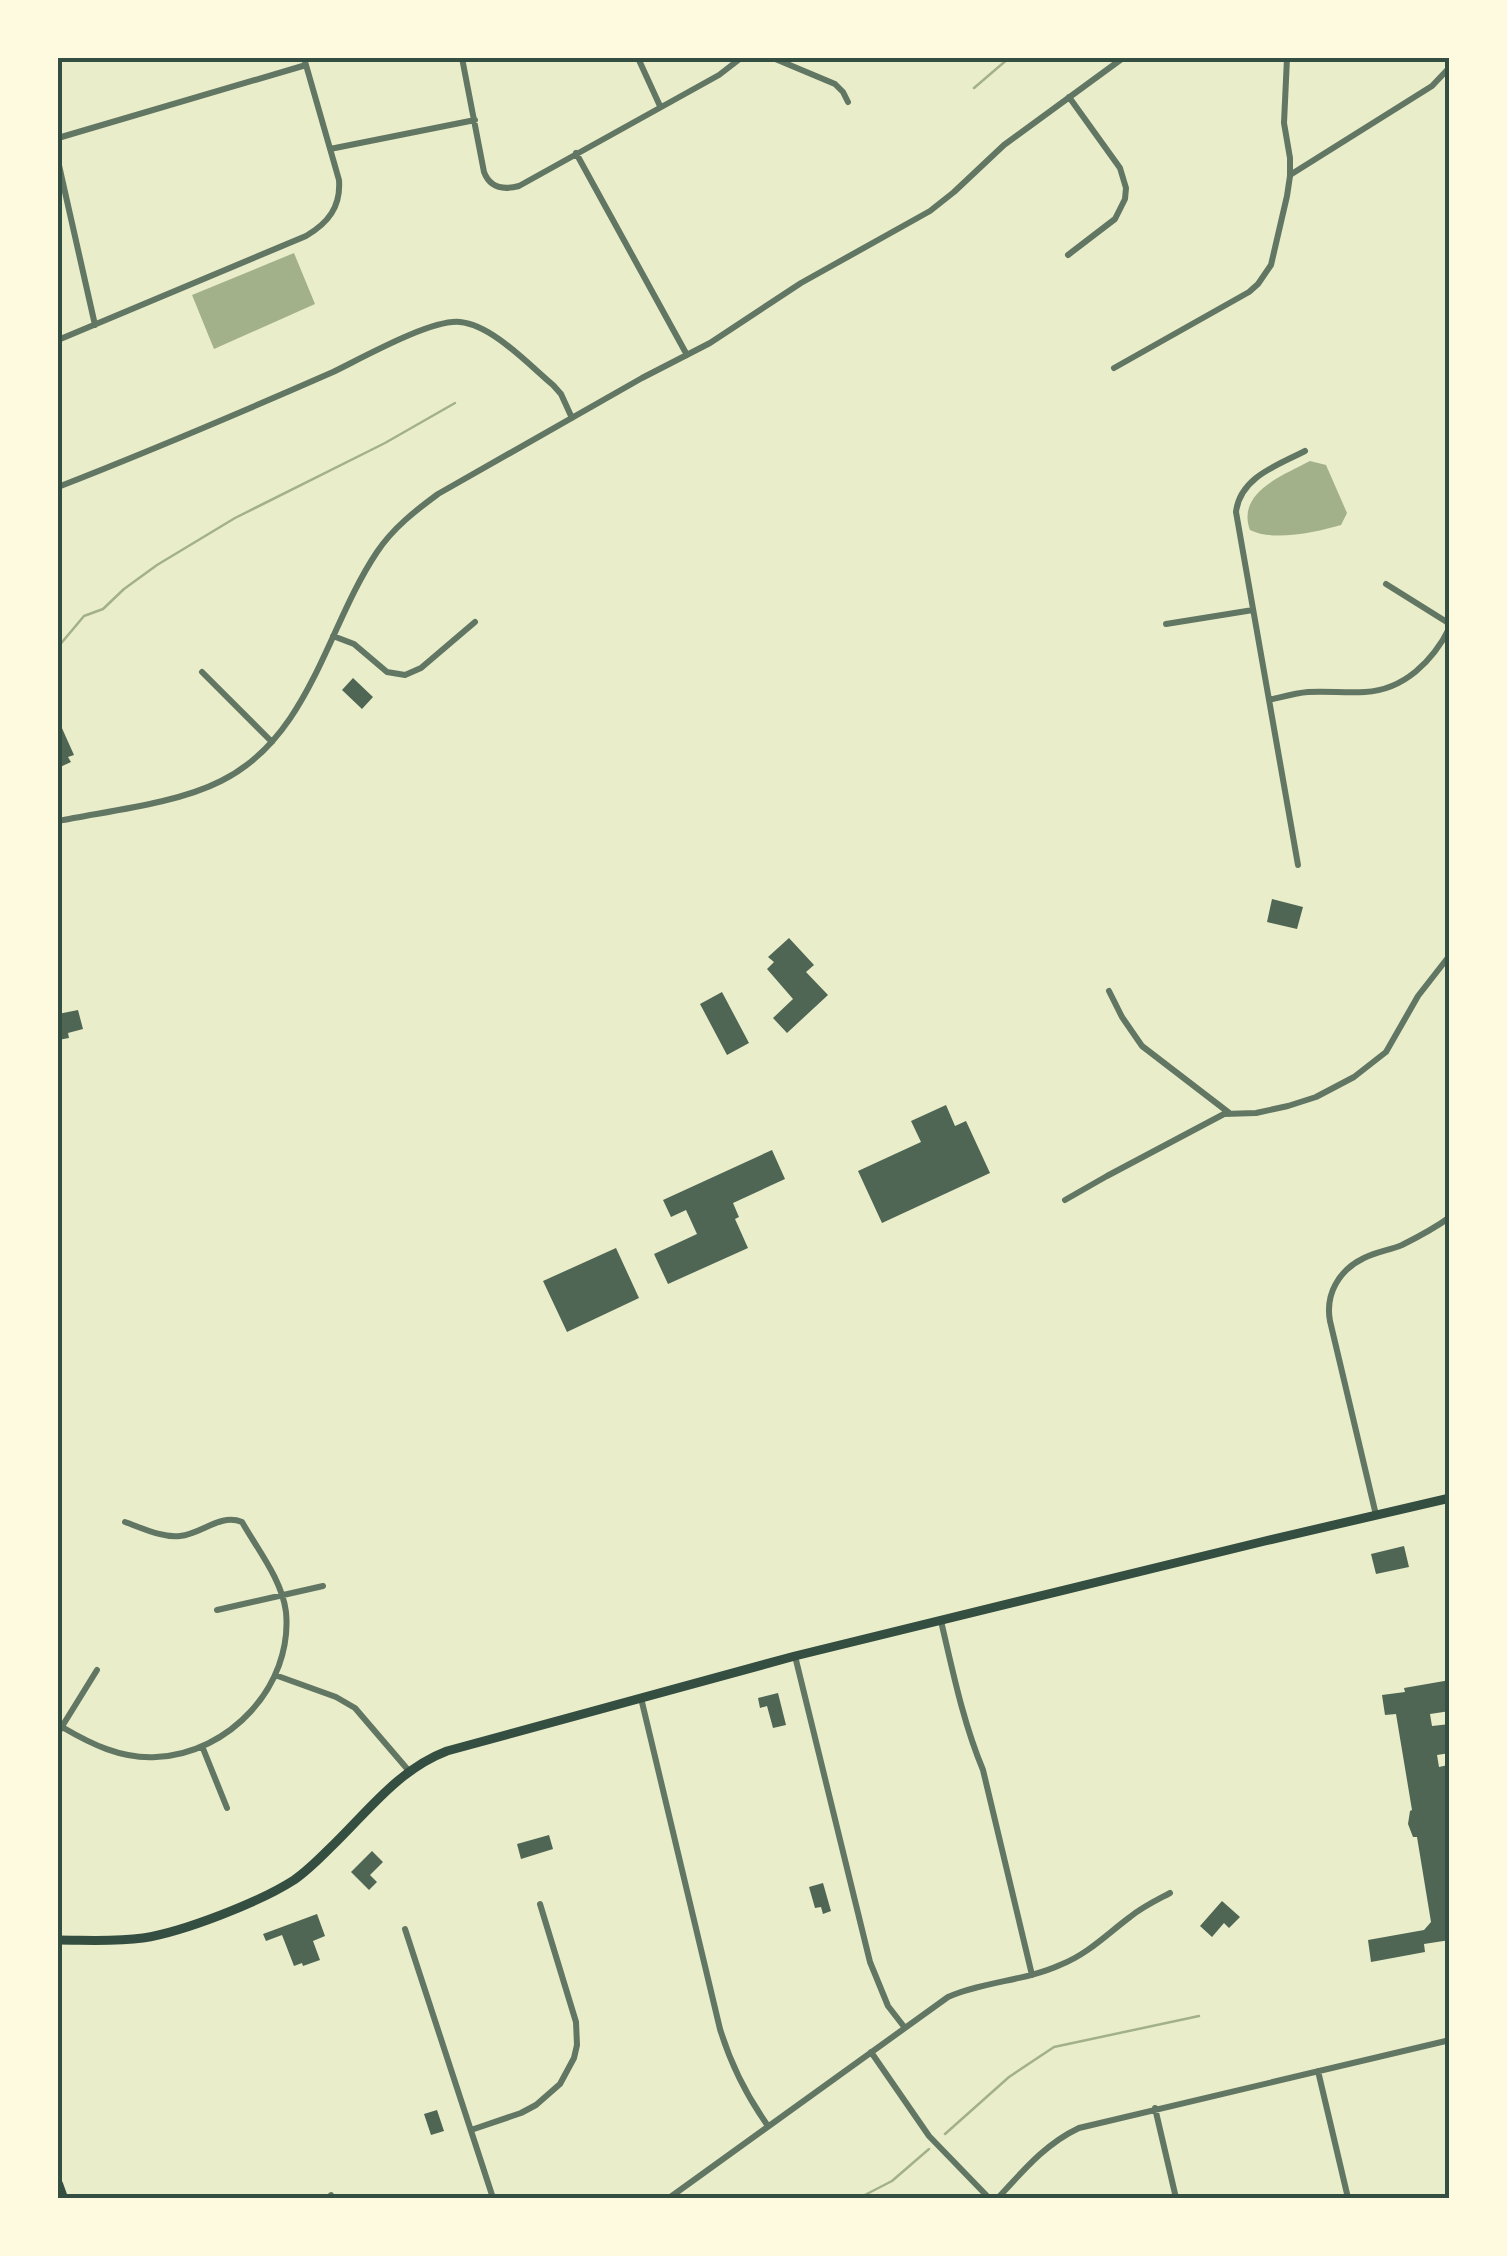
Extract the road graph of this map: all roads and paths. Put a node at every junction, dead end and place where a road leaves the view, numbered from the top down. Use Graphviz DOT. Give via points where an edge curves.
graph roads {
  1 [pos="462,58"];
  2 [pos="638,58"];
  3 [pos="741,58"];
  4 [pos="773,58"];
  5 [pos="1124,58"];
  6 [pos="1288,58"];
  7 [pos="305,61"];
  8 [pos="1448,70"];
  9 [pos="1070,97"];
  10 [pos="848,102"];
  11 [pos="660,107"];
  12 [pos="475,120"];
  13 [pos="58,138"];
  14 [pos="330,150"];
  15 [pos="576,153"];
  16 [pos="58,161"];
  17 [pos="1290,176"];
  18 [pos="1068,255"];
  19 [pos="95,324"];
  20 [pos="58,340"];
  21 [pos="687,355"];
  22 [pos="1114,368"];
  23 [pos="572,418"];
  24 [pos="1305,451"];
  25 [pos="58,487"];
  26 [pos="1386,584"];
  27 [pos="1253,610"];
  28 [pos="475,622"];
  29 [pos="1166,624"];
  30 [pos="1450,626"];
  31 [pos="333,636"];
  32 [pos="202,672"];
  33 [pos="1269,700"];
  34 [pos="272,742"];
  35 [pos="58,822"];
  36 [pos="1298,866"];
  37 [pos="1450,955"];
  38 [pos="1108,990"];
  39 [pos="1229,1113"];
  40 [pos="1066,1200"];
  41 [pos="1450,1217"];
  42 [pos="1450,1498"];
  43 [pos="1376,1515"];
  44 [pos="125,1522"];
  45 [pos="323,1586"];
  46 [pos="283,1595"];
  47 [pos="217,1610"];
  48 [pos="942,1621"];
  49 [pos="795,1656"];
  50 [pos="98,1670"];
  51 [pos="275,1675"];
  52 [pos="641,1698"];
  53 [pos="60,1730"];
  54 [pos="202,1746"];
  55 [pos="409,1771"];
  56 [pos="227,1808"];
  57 [pos="1170,1893"];
  58 [pos="540,1904"];
  59 [pos="405,1929"];
  60 [pos="58,1940"];
  61 [pos="1032,1975"];
  62 [pos="905,2028"];
  63 [pos="1450,2040"];
  64 [pos="871,2052"];
  65 [pos="1318,2071"];
  66 [pos="1155,2108"];
  67 [pos="768,2126"];
  68 [pos="471,2130"];
  69 [pos="58,2184"];
  70 [pos="63,2198"];
  71 [pos="493,2198"];
  72 [pos="668,2198"];
  73 [pos="989,2198"];
  74 [pos="998,2198"];
  75 [pos="1176,2198"];
  76 [pos="1348,2198"];
  1 -- 12 [label="street"];
  2 -- 11 [label="street"];
  3 -- 11 [label="street"];
  4 -- 10 [label="street" via="836,84"];
  5 -- 9 [label="street"];
  6 -- 17 [label="street" via="1284,123"];
  7 -- 13 [label="street"];
  7 -- 14 [label="street"];
  8 -- 17 [label="street"];
  9 -- 18 [label="street" via="1120,168 1126,188 1110,224"];
  9 -- 21 [label="street" via="930,211"];
  11 -- 15 [label="street"];
  12 -- 14 [label="street"];
  12 -- 15 [label="street" via="484,172 503,188"];
  14 -- 19 [label="street" via="340,191 334,211 317,229"];
  15 -- 21 [label="street"];
  16 -- 19 [label="street"];
  17 -- 22 [label="street" via="1271,266 1258,284"];
  19 -- 20 [label="street"];
  21 -- 23 [label="street"];
  23 -- 25 [label="street" via="556,388 486,330 438,322"];
  23 -- 31 [label="street" via="438,494 401,523 366,570"];
  24 -- 27 [label="street" via="1248,484 1237,502"];
  26 -- 30 [label="street"];
  27 -- 29 [label="street"];
  27 -- 33 [label="street"];
  28 -- 31 [label="street" via="421,668 404,674 387,672"];
  30 -- 33 [label="street" via="1422,666 1388,688"];
  31 -- 34 [label="street" via="294,714"];
  32 -- 34 [label="street"];
  33 -- 36 [label="street"];
  34 -- 35 [label="street" via="238,772 201,790"];
  37 -- 39 [label="street" via="1386,1052 1354,1078 1288,1106"];
  38 -- 39 [label="street" via="1142,1046"];
  39 -- 40 [label="street"];
  41 -- 43 [label="street" via="1350,1266 1330,1296 1330,1322"];
  42 -- 43 [label="main road"];
  43 -- 48 [label="main road"];
  44 -- 46 [label="street" via="180,1536 222,1520 242,1522"];
  45 -- 46 [label="street"];
  46 -- 47 [label="street"];
  46 -- 51 [label="street" via="286,1642"];
  48 -- 49 [label="main road"];
  48 -- 61 [label="street"];
  49 -- 52 [label="main road"];
  49 -- 62 [label="street" via="870,1962"];
  50 -- 53 [label="street"];
  51 -- 54 [label="street" via="255,1709"];
  51 -- 55 [label="street" via="355,1708"];
  52 -- 55 [label="main road" via="446,1751"];
  52 -- 67 [label="street" via="727,2053"];
  53 -- 54 [label="street" via="116,1753 154,1757"];
  54 -- 56 [label="street"];
  55 -- 60 [label="main road" via="305,1872 265,1896 145,1938"];
  57 -- 61 [label="street" via="1076,1958"];
  58 -- 68 [label="street" via="576,2022 574,2058 560,2084 536,2104"];
  59 -- 68 [label="street"];
  61 -- 62 [label="street" via="959,1992"];
  62 -- 64 [label="street"];
  63 -- 65 [label="street"];
  64 -- 67 [label="street"];
  64 -- 73 [label="street" via="929,2136"];
  65 -- 66 [label="street"];
  65 -- 76 [label="street"];
  66 -- 74 [label="street" via="1064,2135"];
  66 -- 75 [label="street"];
  67 -- 72 [label="street"];
  68 -- 71 [label="street"];
  69 -- 70 [label="main road"];
}
